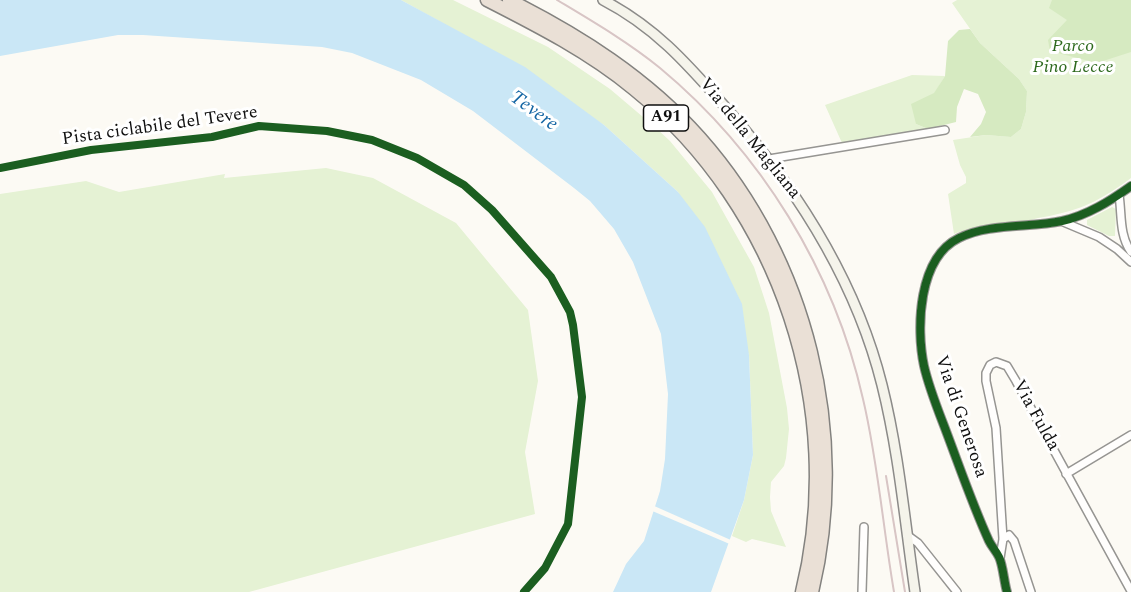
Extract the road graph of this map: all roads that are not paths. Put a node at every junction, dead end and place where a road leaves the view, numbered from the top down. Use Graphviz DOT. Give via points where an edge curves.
graph roads {
  1 [pos="487,0"];
  2 [pos="509,0"];
  3 [pos="603,0"];
  4 [pos="945,130"];
  5 [pos="769,159"];
  6 [pos="1131,186"];
  7 [pos="1119,195"];
  8 [pos="1061,221"];
  9 [pos="1131,252"];
  10 [pos="1131,262"];
  11 [pos="788,294"];
  12 [pos="1131,435"];
  13 [pos="1066,474"];
  14 [pos="864,527"];
  15 [pos="818,530"];
  16 [pos="907,535"];
  17 [pos="1003,539"];
  18 [pos="991,545"];
  19 [pos="1000,558"];
  20 [pos="1131,591"];
  21 [pos="802,592"];
  22 [pos="812,592"];
  23 [pos="862,592"];
  24 [pos="915,592"];
  25 [pos="957,592"];
  26 [pos="1007,592"];
  27 [pos="1031,592"];
  1 -- 11 [label="highway, A91" via="584,53 635,89 664,116 706,162 736,203"];
  2 -- 11 [label="highway, A91" via="620,66 688,126 750,207 779,260"];
  3 -- 5 [label="main road, Via della Magliana" via="668,44"];
  4 -- 5 [label="street"];
  5 -- 16 [label="main road, Via della Magliana" via="820,236 865,329 887,408"];
  6 -- 7 [label="street, Via di Generosa"];
  7 -- 8 [label="street, Via di Generosa" via="1090,212"];
  7 -- 9 [label="street" via="1121,228"];
  8 -- 10 [label="street" via="1099,237"];
  8 -- 18 [label="street, Via di Generosa" via="981,231 951,243 933,266 923,298 921,338 929,384"];
  11 -- 15 [label="highway, A91" via="813,418"];
  12 -- 13 [label="street"];
  13 -- 17 [label="street, Via Fulda" via="1007,366 992,363 986,377 996,428"];
  13 -- 20 [label="street, Via Fulda"];
  14 -- 23 [label="street"];
  15 -- 21 [label="highway, A91"];
  15 -- 22 [label="highway, A91"];
  16 -- 24 [label="main road, Via della Magliana"];
  16 -- 25 [label="street"];
  17 -- 18 [label="street" via="999,547"];
  17 -- 19 [label="street, Via Fulda"];
  17 -- 27 [label="street" via="1009,535 1014,541"];
  18 -- 19 [label="street, Via di Generosa"];
  19 -- 26 [label="street, Via di Generosa"];
}
